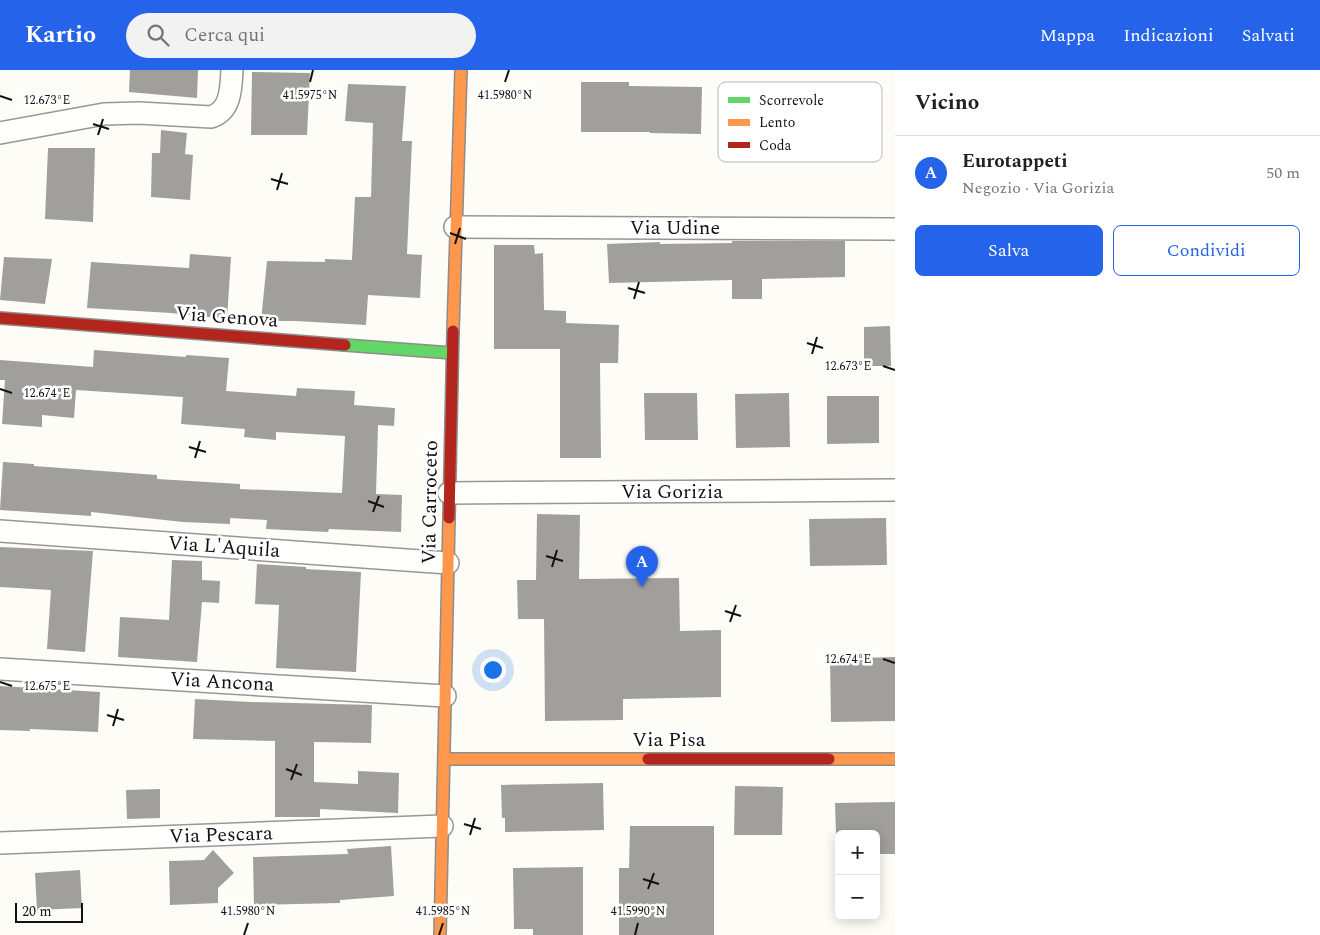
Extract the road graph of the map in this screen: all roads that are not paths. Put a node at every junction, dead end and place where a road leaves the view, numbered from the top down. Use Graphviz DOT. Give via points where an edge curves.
graph roads {
  1 [pos="232,70"];
  2 [pos="462,70"];
  3 [pos="0,133"];
  4 [pos="455,227"];
  5 [pos="895,229"];
  6 [pos="0,318"];
  7 [pos="452,353"];
  8 [pos="895,490"];
  9 [pos="449,493"];
  10 [pos="0,531"];
  11 [pos="448,563"];
  12 [pos="0,669"];
  13 [pos="445,696"];
  14 [pos="444,759"];
  15 [pos="895,759"];
  16 [pos="442,826"];
  17 [pos="0,843"];
  18 [pos="440,935"];
  1 -- 3 [label="street" via="228,102 211,117 139,112 104,114"];
  2 -- 4 [label="street, Via Carroceto"];
  4 -- 5 [label="street, Via Udine"];
  4 -- 7 [label="street, Via Carroceto"];
  6 -- 7 [label="street, Via Genova"];
  7 -- 9 [label="street, Via Carroceto"];
  8 -- 9 [label="street, Via Gorizia"];
  9 -- 11 [label="street, Via Carroceto"];
  10 -- 11 [label="street, Via L'Aquila"];
  11 -- 13 [label="street, Via Carroceto"];
  12 -- 13 [label="street, Via Ancona"];
  13 -- 14 [label="street, Via Carroceto"];
  14 -- 15 [label="street, Via Pisa"];
  14 -- 16 [label="street, Via Carroceto"];
  16 -- 17 [label="street, Via Pescara"];
  16 -- 18 [label="street, Via Carroceto"];
}
